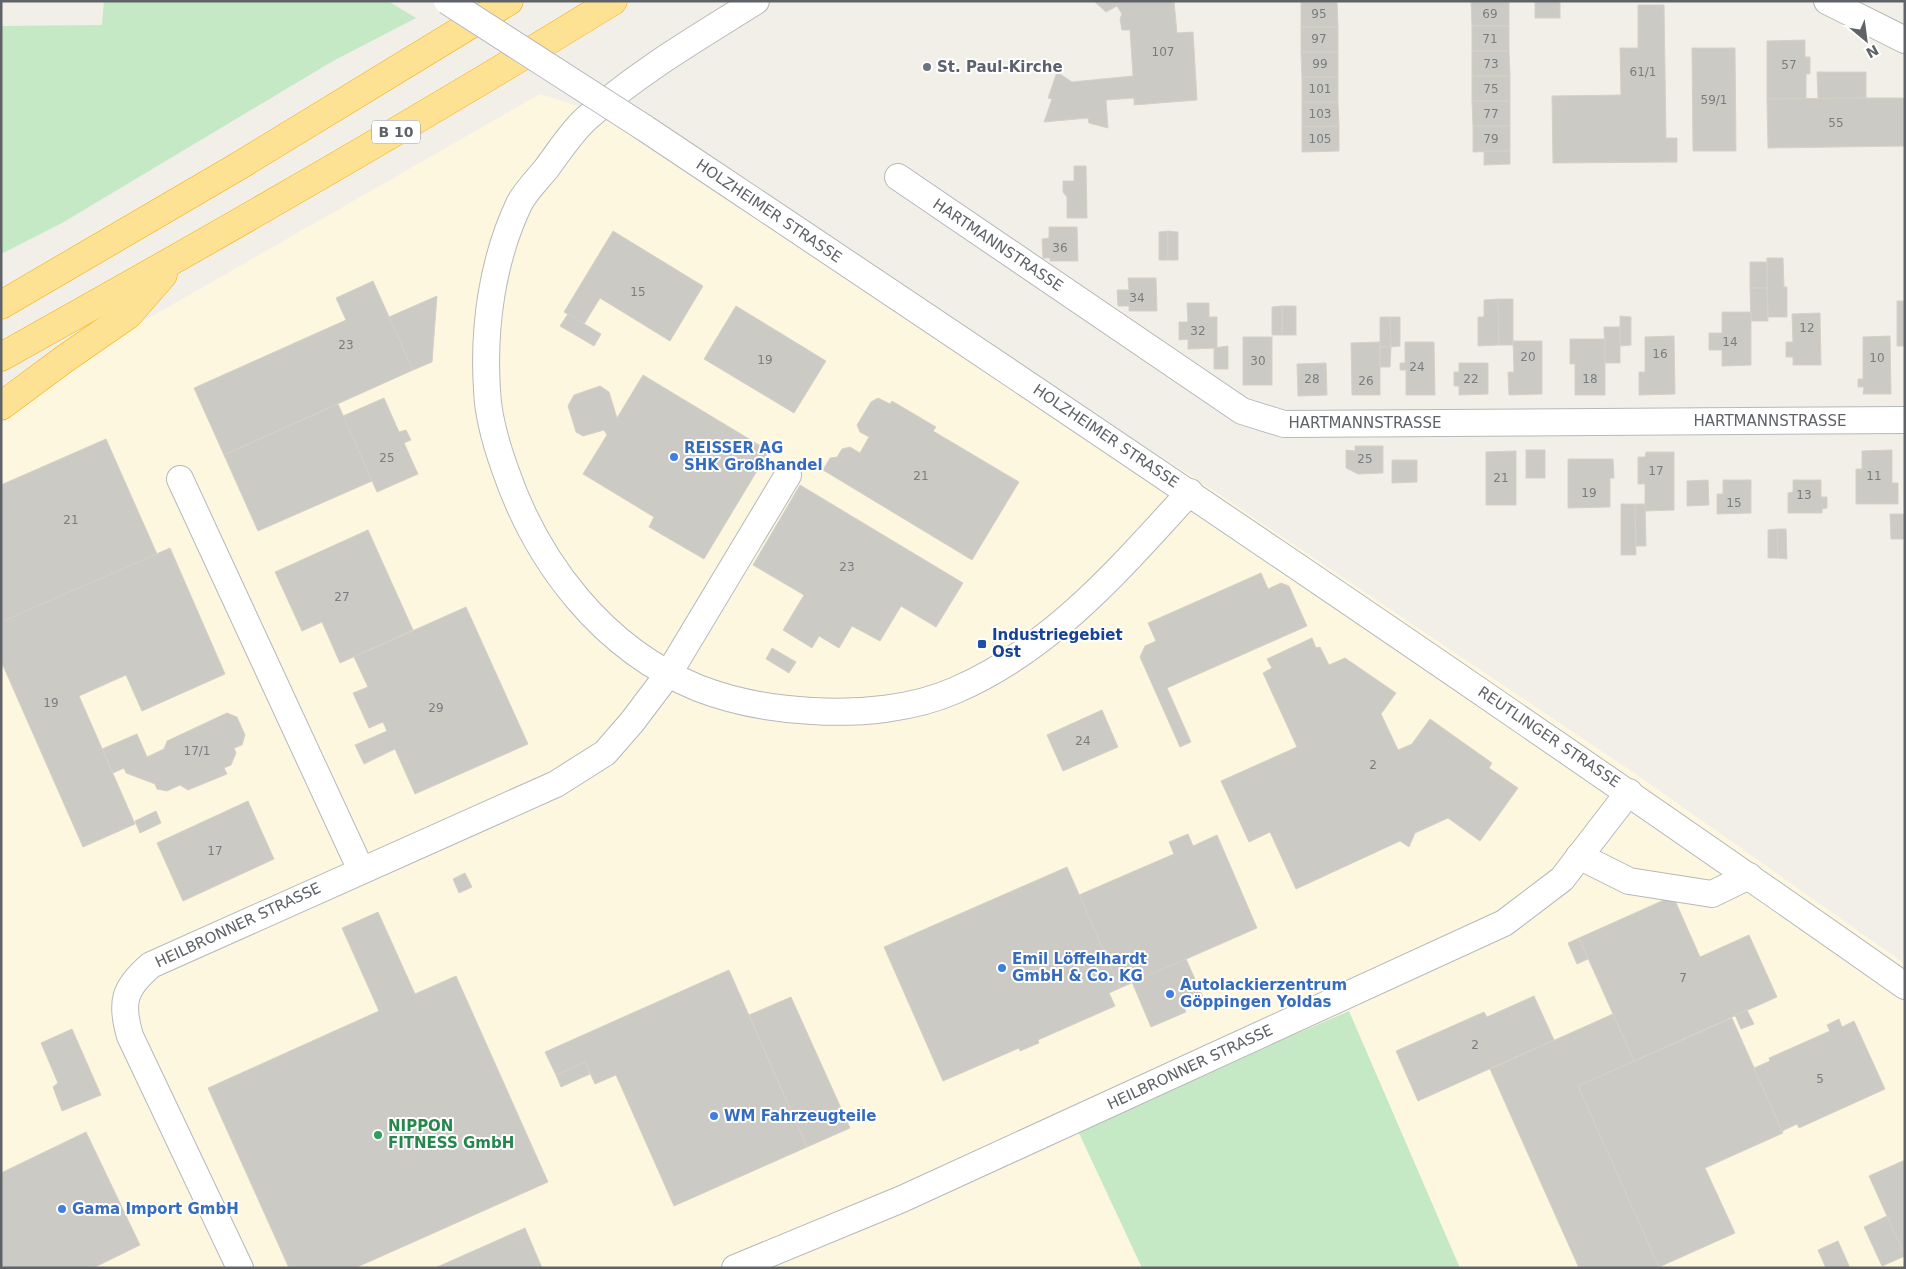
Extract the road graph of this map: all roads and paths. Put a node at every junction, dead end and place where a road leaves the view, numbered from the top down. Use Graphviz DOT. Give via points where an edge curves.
graph roads {
  1 [pos="447,1"];
  2 [pos="509,1"];
  3 [pos="613,1"];
  4 [pos="756,1"];
  5 [pos="1828,1"];
  6 [pos="1905,40"];
  7 [pos="898,177"];
  8 [pos="177,259"];
  9 [pos="7,300"];
  10 [pos="1,357"];
  11 [pos="1,406"];
  12 [pos="1905,420"];
  13 [pos="788,475"];
  14 [pos="180,479"];
  15 [pos="1190,492"];
  16 [pos="669,673"];
  17 [pos="1629,792"];
  18 [pos="1580,856"];
  19 [pos="361,870"];
  20 [pos="1748,876"];
  21 [pos="1905,986"];
  22 [pos="230,1265"];
  23 [pos="735,1268"];
  1 -- 15 [label="street, HOLZHEIMER STRASSE, bridge" via="643,127"];
  2 -- 9 [label="highway" via="237,167"];
  3 -- 8 [label="highway, B 10" via="452,100"];
  4 -- 16 [label="street, HOLZHEIMER STRASSE" via="667,57 585,120 520,202 500,258 487,323 487,392 492,427 516,501 534,539 562,582 597,620 630,649"];
  5 -- 6 [label="street"];
  7 -- 12 [label="street, HARTMANNSTRASSE" via="1242,411 1284,424"];
  8 -- 10 [label="highway, B 10"];
  8 -- 11 [label="highway, B 10" via="128,315"];
  13 -- 16 [label="street, HEILBRONNER STRASSE"];
  14 -- 19 [label="street"];
  15 -- 16 [label="street, HOLZHEIMER STRASSE" via="1095,595 1015,658 954,690 877,710 816,712 787,710 729,698"];
  15 -- 17 [label="street, REUTLINGER STRASSE"];
  16 -- 19 [label="street, HEILBRONNER STRASSE" via="605,753 556,784"];
  17 -- 18 [label="street, HEILBRONNER STRASSE"];
  17 -- 20 [label="street, REUTLINGER STRASSE"];
  18 -- 20 [label="street" via="1629,881 1712,894"];
  18 -- 23 [label="street, HEILBRONNER STRASSE" via="1562,879 1504,923 902,1199"];
  19 -- 22 [label="street, HEILBRONNER STRASSE" via="151,965 134,979 124,1001 130,1036"];
  20 -- 21 [label="street, REUTLINGER STRASSE"];
}
